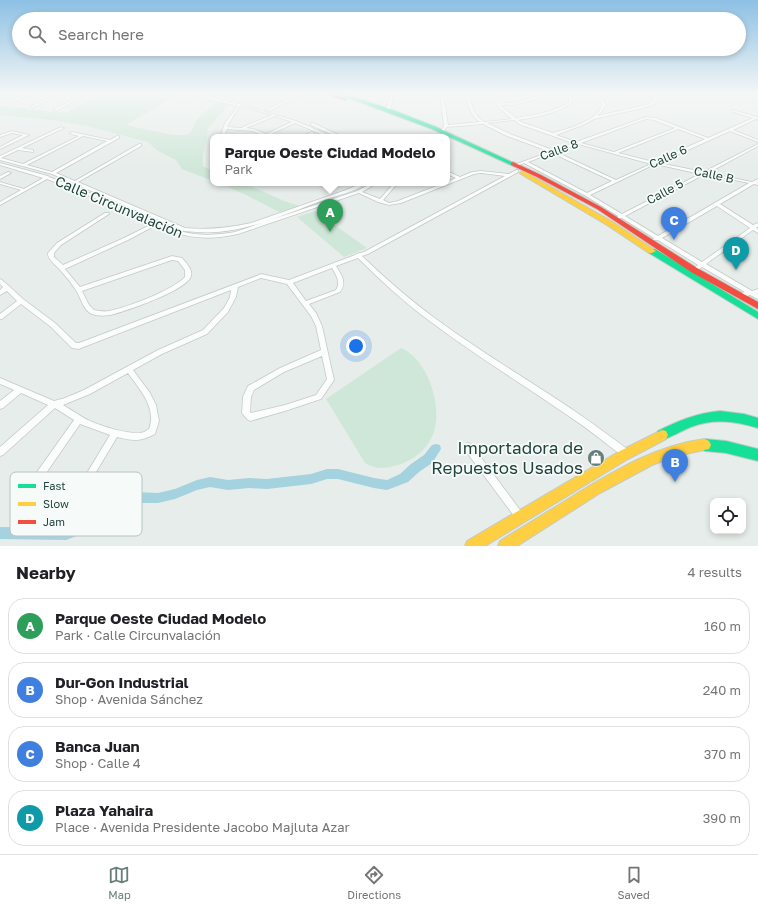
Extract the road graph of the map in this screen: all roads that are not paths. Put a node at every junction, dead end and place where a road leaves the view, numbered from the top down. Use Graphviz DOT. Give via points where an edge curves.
graph roads {
  1 [pos="229,119"];
  2 [pos="263,119"];
  3 [pos="288,119"];
  4 [pos="297,119"];
  5 [pos="405,119"];
  6 [pos="412,119"];
  7 [pos="442,119"];
  8 [pos="480,119"];
  9 [pos="502,119"];
  10 [pos="515,119"];
  11 [pos="590,119"];
  12 [pos="642,119"];
  13 [pos="656,119"];
  14 [pos="756,119"];
  15 [pos="296,122"];
  16 [pos="483,122"];
  17 [pos="62,128"];
  18 [pos="225,128"];
  19 [pos="243,128"];
  20 [pos="677,128"];
  21 [pos="730,130"];
  22 [pos="443,132"];
  23 [pos="72,133"];
  24 [pos="223,134"];
  25 [pos="263,134"];
  26 [pos="268,134"];
  27 [pos="324,134"];
  28 [pos="335,134"];
  29 [pos="83,135"];
  30 [pos="552,135"];
  31 [pos="0,136"];
  32 [pos="450,136"];
  33 [pos="118,137"];
  34 [pos="708,140"];
  35 [pos="111,141"];
  36 [pos="450,141"];
  37 [pos="758,141"];
  38 [pos="576,143"];
  39 [pos="140,145"];
  40 [pos="758,145"];
  41 [pos="0,148"];
  42 [pos="18,148"];
  43 [pos="32,151"];
  44 [pos="551,151"];
  45 [pos="614,153"];
  46 [pos="0,158"];
  47 [pos="525,162"];
  48 [pos="655,163"];
  49 [pos="0,164"];
  50 [pos="25,164"];
  51 [pos="17,168"];
  52 [pos="515,170"];
  53 [pos="9,173"];
  54 [pos="53,173"];
  55 [pos="702,173"];
  56 [pos="450,174"];
  57 [pos="47,177"];
  58 [pos="0,178"];
  59 [pos="459,178"];
  60 [pos="758,180"];
  61 [pos="615,181"];
  62 [pos="76,182"];
  63 [pos="450,182"];
  64 [pos="752,183"];
  65 [pos="0,184"];
  66 [pos="758,184"];
  67 [pos="359,186"];
  68 [pos="369,186"];
  69 [pos="393,186"];
  70 [pos="439,186"];
  71 [pos="24,190"];
  72 [pos="350,190"];
  73 [pos="359,192"];
  74 [pos="584,196"];
  75 [pos="380,201"];
  76 [pos="0,204"];
  77 [pos="717,204"];
  78 [pos="107,214"];
  79 [pos="619,217"];
  80 [pos="162,219"];
  81 [pos="155,223"];
  82 [pos="758,224"];
  83 [pos="753,228"];
  84 [pos="758,231"];
  85 [pos="654,240"];
  86 [pos="358,255"];
  87 [pos="701,264"];
  88 [pos="333,265"];
  89 [pos="62,268"];
  90 [pos="694,270"];
  91 [pos="0,282"];
  92 [pos="288,282"];
  93 [pos="235,286"];
  94 [pos="8,287"];
  95 [pos="79,290"];
  96 [pos="758,291"];
  97 [pos="0,292"];
  98 [pos="751,293"];
  99 [pos="740,296"];
  100 [pos="758,297"];
  101 [pos="21,301"];
  102 [pos="306,303"];
  103 [pos="758,306"];
  104 [pos="758,316"];
  105 [pos="0,317"];
  106 [pos="324,352"];
  107 [pos="129,368"];
  108 [pos="0,381"];
  109 [pos="19,390"];
  110 [pos="54,404"];
  111 [pos="0,406"];
  112 [pos="79,419"];
  113 [pos="758,423"];
  114 [pos="115,433"];
  115 [pos="468,447"];
  116 [pos="0,452"];
  117 [pos="627,454"];
  118 [pos="758,455"];
  119 [pos="42,472"];
  120 [pos="92,472"];
  121 [pos="520,517"];
  122 [pos="472,546"];
  123 [pos="505,546"];
  1 -- 18 [label="street"];
  2 -- 19 [label="street"];
  3 -- 15 [label="street"];
  4 -- 28 [label="street"];
  5 -- 22 [label="main road"];
  6 -- 22 [label="main road"];
  7 -- 22 [label="street"];
  8 -- 16 [label="street"];
  9 -- 16 [label="street"];
  10 -- 30 [label="street, Calle B"];
  11 -- 30 [label="street"];
  12 -- 38 [label="street, Calle 8"];
  13 -- 20 [label="street, Calle 8"];
  14 -- 21 [label="street, Calle 6"];
  15 -- 26 [label="street"];
  15 -- 27 [label="street"];
  16 -- 22 [label="street"];
  16 -- 44 [label="street"];
  17 -- 42 [label="street"];
  18 -- 19 [label="street"];
  18 -- 24 [label="street"];
  19 -- 25 [label="street"];
  20 -- 34 [label="street"];
  20 -- 45 [label="street"];
  21 -- 34 [label="street, Calle 6"];
  21 -- 37 [label="street"];
  23 -- 29 [label="street"];
  29 -- 35 [label="street"];
  29 -- 50 [label="street"];
  30 -- 38 [label="street, Calle B"];
  31 -- 41 [label="street" via="12,132 27,135"];
  32 -- 52 [label="main road"];
  33 -- 35 [label="street"];
  34 -- 48 [label="street, Calle 6"];
  35 -- 54 [label="street"];
  36 -- 52 [label="main road"];
  38 -- 44 [label="street, Calle 8"];
  38 -- 45 [label="street, Calle B"];
  39 -- 62 [label="street"];
  40 -- 55 [label="street, Calle 5"];
  42 -- 43 [label="street"];
  42 -- 46 [label="street"];
  44 -- 47 [label="street, Calle 8"];
  44 -- 61 [label="street"];
  45 -- 48 [label="street, Calle B"];
  46 -- 50 [label="street, Calle Circunvalación"];
  47 -- 52 [label="street, Calle 8"];
  47 -- 74 [label="street"];
  48 -- 55 [label="street, Calle B"];
  48 -- 61 [label="street, Calle 6"];
  49 -- 51 [label="street, Calle Circunvalación"];
  50 -- 51 [label="street"];
  50 -- 54 [label="street, Calle Circunvalación"];
  51 -- 57 [label="street, Calle Circunvalación"];
  52 -- 59 [label="street" via="481,172"];
  52 -- 74 [label="main road"];
  52 -- 86 [label="street" via="389,241"];
  52 -- 104 [label="main road" via="609,223"];
  53 -- 58 [label="street"];
  54 -- 62 [label="street, Calle Circunvalación"];
  55 -- 64 [label="street, Calle B"];
  55 -- 79 [label="street, Calle 5"];
  56 -- 59 [label="street"];
  57 -- 71 [label="street"];
  57 -- 81 [label="street, Calle Circunvalación"];
  59 -- 63 [label="street"];
  60 -- 64 [label="street"];
  61 -- 74 [label="street, Calle 6"];
  62 -- 80 [label="street, Calle Circunvalación"];
  64 -- 66 [label="street, Calle B"];
  64 -- 77 [label="street"];
  65 -- 71 [label="street"];
  67 -- 72 [label="street, Calle Circunvalación"];
  68 -- 73 [label="street, Calle Circunvalación"];
  69 -- 75 [label="street"];
  70 -- 75 [label="street" via="399,202 389,204"];
  71 -- 76 [label="street"];
  72 -- 73 [label="street"];
  72 -- 80 [label="street, Calle Circunvalación" via="230,230 212,232 184,229"];
  73 -- 75 [label="street"];
  73 -- 81 [label="street, Calle Circunvalación" via="219,237 179,234"];
  74 -- 79 [label="main road"];
  77 -- 83 [label="street"];
  77 -- 85 [label="street"];
  78 -- 89 [label="street" via="52,250 51,257"];
  79 -- 85 [label="main road"];
  80 -- 81 [label="street"];
  81 -- 89 [label="street"];
  82 -- 83 [label="street"];
  83 -- 84 [label="street"];
  83 -- 87 [label="street"];
  85 -- 87 [label="street"];
  85 -- 90 [label="main road"];
  86 -- 88 [label="street"];
  86 -- 117 [label="street" via="389,286 427,316 573,414"];
  87 -- 90 [label="street"];
  87 -- 98 [label="street"];
  88 -- 92 [label="street"];
  88 -- 102 [label="street" via="342,282 342,288"];
  89 -- 95 [label="street"];
  90 -- 99 [label="main road"];
  91 -- 94 [label="street"];
  92 -- 93 [label="street" via="261,276"];
  92 -- 102 [label="street"];
  93 -- 101 [label="street" via="79,346 74,346 54,324"];
  93 -- 107 [label="street" via="233,298 226,310 208,330"];
  94 -- 97 [label="street"];
  94 -- 101 [label="street"];
  95 -- 95 [label="street" via="92,312 111,313 175,289 189,274 180,259 172,258"];
  96 -- 98 [label="street"];
  98 -- 99 [label="street"];
  98 -- 100 [label="street"];
  99 -- 103 [label="main road"];
  101 -- 105 [label="street"];
  102 -- 106 [label="street" via="319,326"];
  106 -- 106 [label="street" via="331,380 318,397 266,414 250,417 246,413 250,388 282,370"];
  107 -- 110 [label="street" via="87,392"];
  107 -- 114 [label="street" via="152,404 156,426 148,435 128,436"];
  108 -- 109 [label="street"];
  109 -- 110 [label="street"];
  109 -- 111 [label="street"];
  110 -- 112 [label="street"];
  110 -- 116 [label="street"];
  112 -- 114 [label="street"];
  112 -- 119 [label="street"];
  113 -- 117 [label="main road" via="732,416 711,416 675,430"];
  114 -- 120 [label="street"];
  115 -- 121 [label="street"];
  117 -- 121 [label="main road"];
  118 -- 123 [label="main road" via="707,445 687,447 663,454 598,488"];
  121 -- 122 [label="main road"];
}
